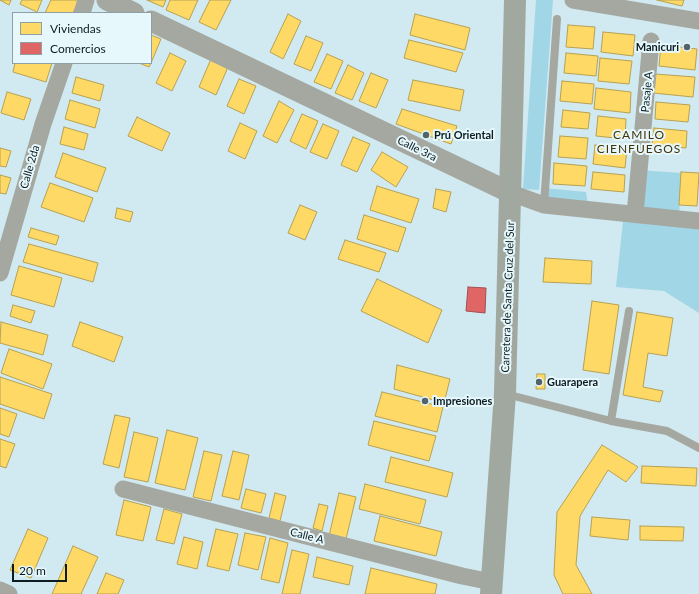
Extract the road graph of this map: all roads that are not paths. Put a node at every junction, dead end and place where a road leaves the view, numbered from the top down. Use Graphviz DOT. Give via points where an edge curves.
graph roads {
  1 [pos="86,0"];
  2 [pos="106,0"];
  3 [pos="515,0"];
  4 [pos="572,0"];
  5 [pos="82,12"];
  6 [pos="132,12"];
  7 [pos="556,19"];
  8 [pos="152,21"];
  9 [pos="699,21"];
  10 [pos="651,41"];
  11 [pos="64,64"];
  12 [pos="511,193"];
  13 [pos="544,205"];
  14 [pos="635,214"];
  15 [pos="699,221"];
  16 [pos="0,273"];
  17 [pos="629,311"];
  18 [pos="504,393"];
  19 [pos="611,420"];
  20 [pos="699,448"];
  21 [pos="123,489"];
  22 [pos="492,588"];
  23 [pos="0,590"];
  24 [pos="9,594"];
  1 -- 5 [label="street"];
  2 -- 6 [label="street"];
  3 -- 12 [label="main road, Carretera de Santa Cruz del Sur"];
  4 -- 9 [label="street"];
  7 -- 13 [label="lane"];
  8 -- 12 [label="street, Calle 3ra"];
  10 -- 14 [label="street, Pasaje A"];
  11 -- 16 [label="street, Calle 2da" via="43,124"];
  12 -- 13 [label="street, Calle 3ra"];
  12 -- 18 [label="main road, Carretera de Santa Cruz del Sur"];
  13 -- 14 [label="street, Calle 3ra"];
  14 -- 15 [label="street, Calle 3ra"];
  17 -- 19 [label="lane"];
  18 -- 19 [label="lane"];
  18 -- 22 [label="main road, Carretera de Santa Cruz del Sur"];
  19 -- 20 [label="lane" via="667,431"];
  21 -- 22 [label="street, Calle A" via="454,574"];
  23 -- 24 [label="street"];
}
